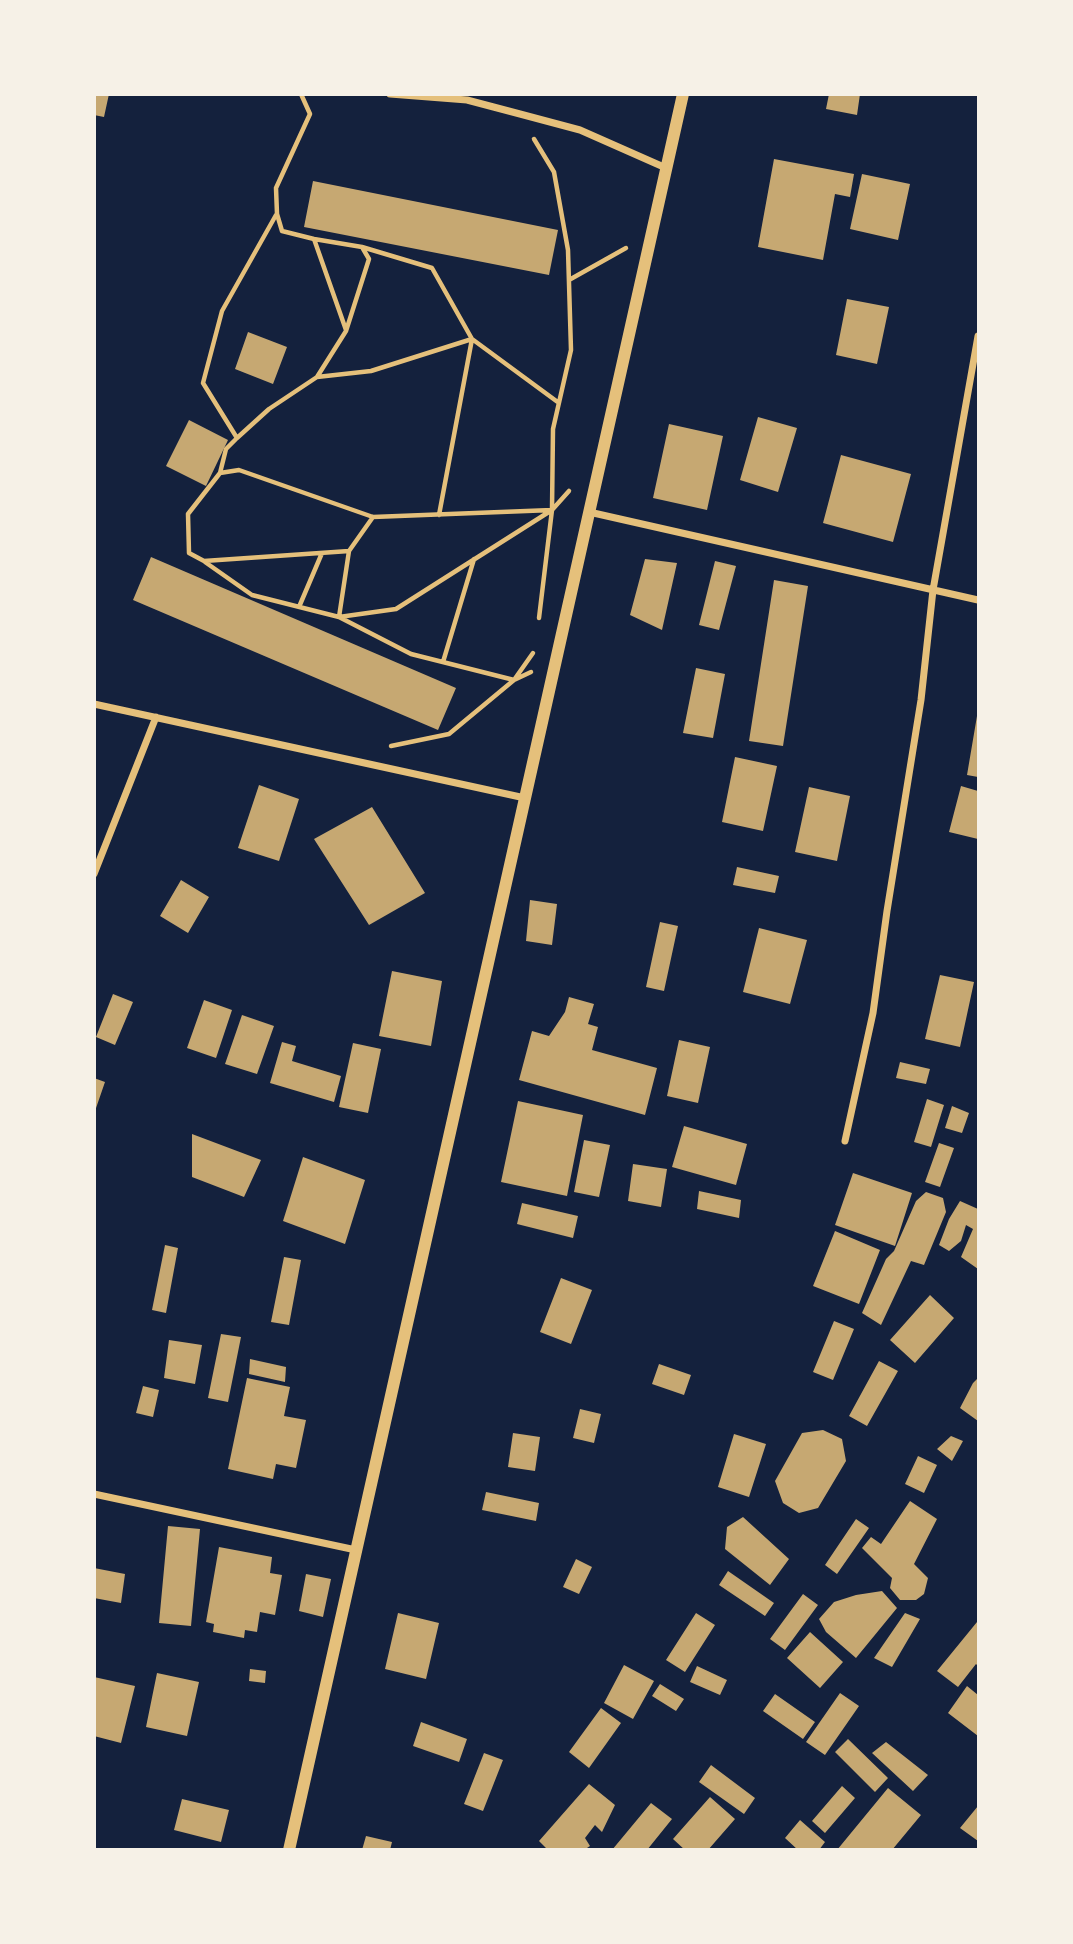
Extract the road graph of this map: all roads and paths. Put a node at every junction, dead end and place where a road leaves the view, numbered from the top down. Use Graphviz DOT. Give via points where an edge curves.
graph roads {
  1 [pos="301,94"];
  2 [pos="390,94"];
  3 [pos="682,94"];
  4 [pos="520,114"];
  5 [pos="666,168"];
  6 [pos="277,214"];
  7 [pos="651,234"];
  8 [pos="314,239"];
  9 [pos="362,247"];
  10 [pos="569,281"];
  11 [pos="346,331"];
  12 [pos="978,336"];
  13 [pos="472,339"];
  14 [pos="976,368"];
  15 [pos="317,377"];
  16 [pos="559,403"];
  17 [pos="237,439"];
  18 [pos="220,473"];
  19 [pos="552,510"];
  20 [pos="589,512"];
  21 [pos="439,515"];
  22 [pos="373,517"];
  23 [pos="349,551"];
  24 [pos="322,553"];
  25 [pos="474,559"];
  26 [pos="204,561"];
  27 [pos="933,590"];
  28 [pos="978,600"];
  29 [pos="299,607"];
  30 [pos="340,617"];
  31 [pos="539,624"];
  32 [pos="536,649"];
  33 [pos="556,659"];
  34 [pos="443,662"];
  35 [pos="514,680"];
  36 [pos="94,704"];
  37 [pos="156,717"];
  38 [pos="387,747"];
  39 [pos="525,798"];
  40 [pos="94,874"];
  41 [pos="845,1141"];
  42 [pos="94,1494"];
  43 [pos="356,1550"];
  44 [pos="289,1850"];
  1 -- 6 [label="path" via="310,114 276,188"];
  2 -- 4 [label="street" via="467,100"];
  3 -- 5 [label="street"];
  4 -- 5 [label="street" via="580,130"];
  4 -- 10 [label="path" via="554,172"];
  5 -- 7 [label="street"];
  6 -- 8 [label="path" via="282,231"];
  6 -- 17 [label="path" via="222,311 203,383"];
  7 -- 10 [label="path"];
  7 -- 20 [label="street"];
  8 -- 9 [label="path"];
  8 -- 11 [label="path"];
  9 -- 11 [label="path" via="369,258"];
  9 -- 13 [label="path" via="432,268"];
  10 -- 16 [label="path" via="571,350"];
  11 -- 15 [label="path"];
  12 -- 14 [label="street"];
  13 -- 15 [label="path" via="371,371"];
  13 -- 16 [label="path"];
  13 -- 21 [label="path"];
  14 -- 27 [label="street"];
  15 -- 17 [label="path" via="268,409"];
  16 -- 19 [label="path" via="553,429"];
  17 -- 18 [label="path" via="226,449"];
  18 -- 22 [label="path" via="239,470"];
  18 -- 26 [label="path" via="188,514 189,553"];
  19 -- 21 [label="path"];
  19 -- 25 [label="path"];
  19 -- 31 [label="path"];
  20 -- 27 [label="street"];
  20 -- 33 [label="street"];
  21 -- 22 [label="path"];
  22 -- 23 [label="path"];
  23 -- 24 [label="path"];
  23 -- 30 [label="path"];
  24 -- 26 [label="path"];
  24 -- 29 [label="path"];
  25 -- 30 [label="path" via="396,609"];
  25 -- 34 [label="path"];
  26 -- 29 [label="path" via="252,595"];
  27 -- 28 [label="street"];
  27 -- 41 [label="street" via="921,700 873,1013"];
  29 -- 30 [label="path"];
  30 -- 34 [label="path" via="411,654"];
  32 -- 35 [label="path"];
  33 -- 35 [label="path"];
  33 -- 39 [label="street"];
  34 -- 35 [label="path"];
  35 -- 38 [label="path" via="449,734"];
  36 -- 37 [label="street"];
  37 -- 39 [label="street"];
  37 -- 40 [label="street"];
  39 -- 43 [label="street"];
  42 -- 43 [label="street"];
  43 -- 44 [label="street"];
}
